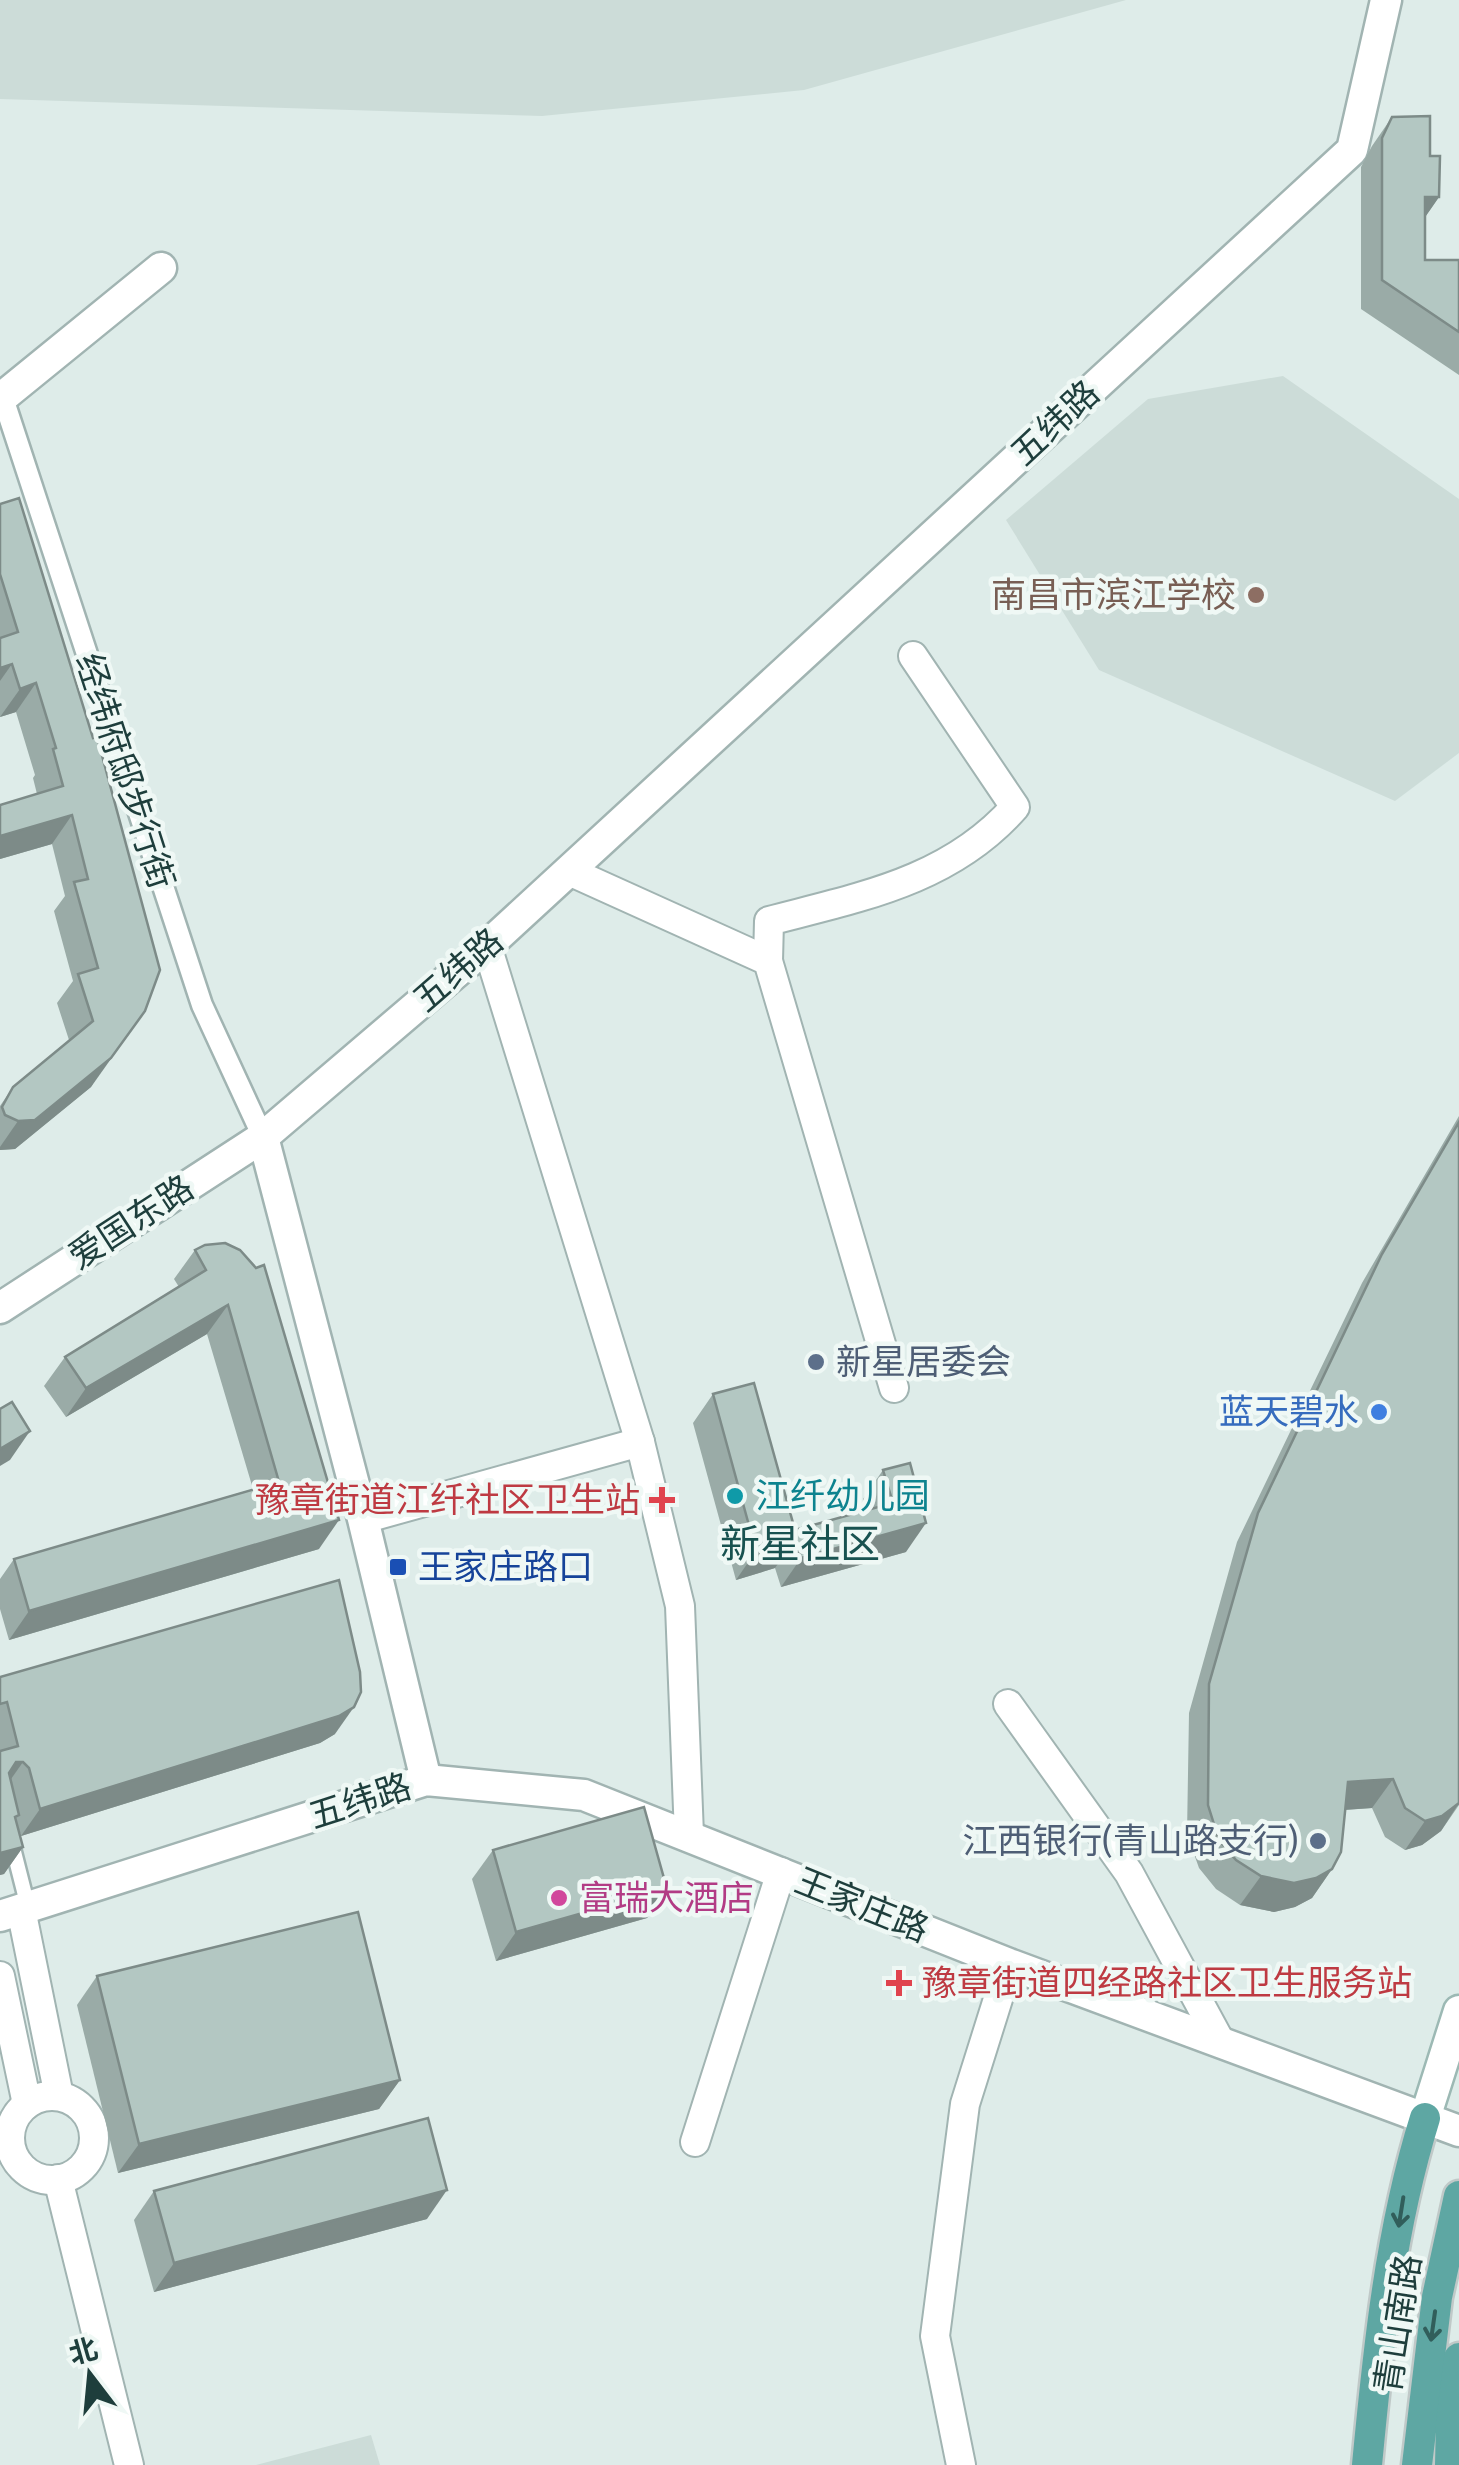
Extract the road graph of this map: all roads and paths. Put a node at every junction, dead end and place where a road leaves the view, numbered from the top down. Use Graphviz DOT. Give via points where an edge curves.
graph roads {
  1 [pos="1386,0"];
  2 [pos="161,268"];
  3 [pos="1,398"];
  4 [pos="913,656"];
  5 [pos="569,871"];
  6 [pos="487,946"];
  7 [pos="768,961"];
  8 [pos="262,1137"];
  9 [pos="0,1308"];
  10 [pos="894,1388"];
  11 [pos="640,1442"];
  12 [pos="363,1519"];
  13 [pos="1008,1704"];
  14 [pos="426,1780"];
  15 [pos="5,1817"];
  16 [pos="689,1835"];
  17 [pos="780,1872"];
  18 [pos="16,1911"];
  19 [pos="1009,1964"];
  20 [pos="0,1976"];
  21 [pos="1459,2011"];
  22 [pos="1221,2042"];
  23 [pos="60,2096"];
  24 [pos="27,2104"];
  25 [pos="1425,2118"];
  26 [pos="1459,2131"];
  27 [pos="695,2142"];
  28 [pos="58,2180"];
  29 [pos="1459,2196"];
  30 [pos="1459,2358"];
  31 [pos="1456,2418"];
  32 [pos="128,2465"];
  33 [pos="961,2465"];
  34 [pos="1366,2465"];
  35 [pos="1417,2465"];
  36 [pos="1450,2465"];
  1 -- 5 [label="street, 五纬路" via="1352,150"];
  2 -- 3 [label="street"];
  3 -- 8 [label="street, 经纬府邸步行街" via="202,1005"];
  4 -- 7 [label="street" via="1015,807 997,828 937,870 882,892 768,921"];
  5 -- 6 [label="street, 五纬路"];
  5 -- 7 [label="street"];
  6 -- 8 [label="street, 五纬路"];
  6 -- 11 [label="street"];
  7 -- 10 [label="street"];
  8 -- 9 [label="street, 爱国东路"];
  8 -- 12 [label="street, 五纬路"];
  11 -- 12 [label="street"];
  11 -- 16 [label="street" via="680,1606"];
  12 -- 14 [label="street, 五纬路"];
  13 -- 22 [label="street" via="1129,1874"];
  14 -- 16 [label="street, 王家庄路" via="584,1795"];
  14 -- 18 [label="street, 五纬路"];
  15 -- 18 [label="lane"];
  16 -- 17 [label="street, 王家庄路"];
  17 -- 19 [label="street, 王家庄路"];
  17 -- 27 [label="street"];
  18 -- 23 [label="street"];
  19 -- 22 [label="street, 王家庄路"];
  19 -- 33 [label="street" via="964,2104 934,2336"];
  20 -- 24 [label="street"];
  21 -- 25 [label="street"];
  22 -- 25 [label="street, 王家庄路"];
  23 -- 24 [label="street"];
  23 -- 28 [label="street" via="83,2108 94,2145 82,2168"];
  24 -- 28 [label="street" via="13,2122 12,2150 30,2173"];
  25 -- 26 [label="street, 王家庄路"];
  25 -- 34 [label="main road, one-way" via="1408,2174 1376,2362"];
  28 -- 32 [label="street"];
  29 -- 35 [label="main road, 青山南路, one-way" via="1437,2297"];
  30 -- 31 [label="main road, 青山南路"];
  31 -- 36 [label="main road, 青山南路"];
}
